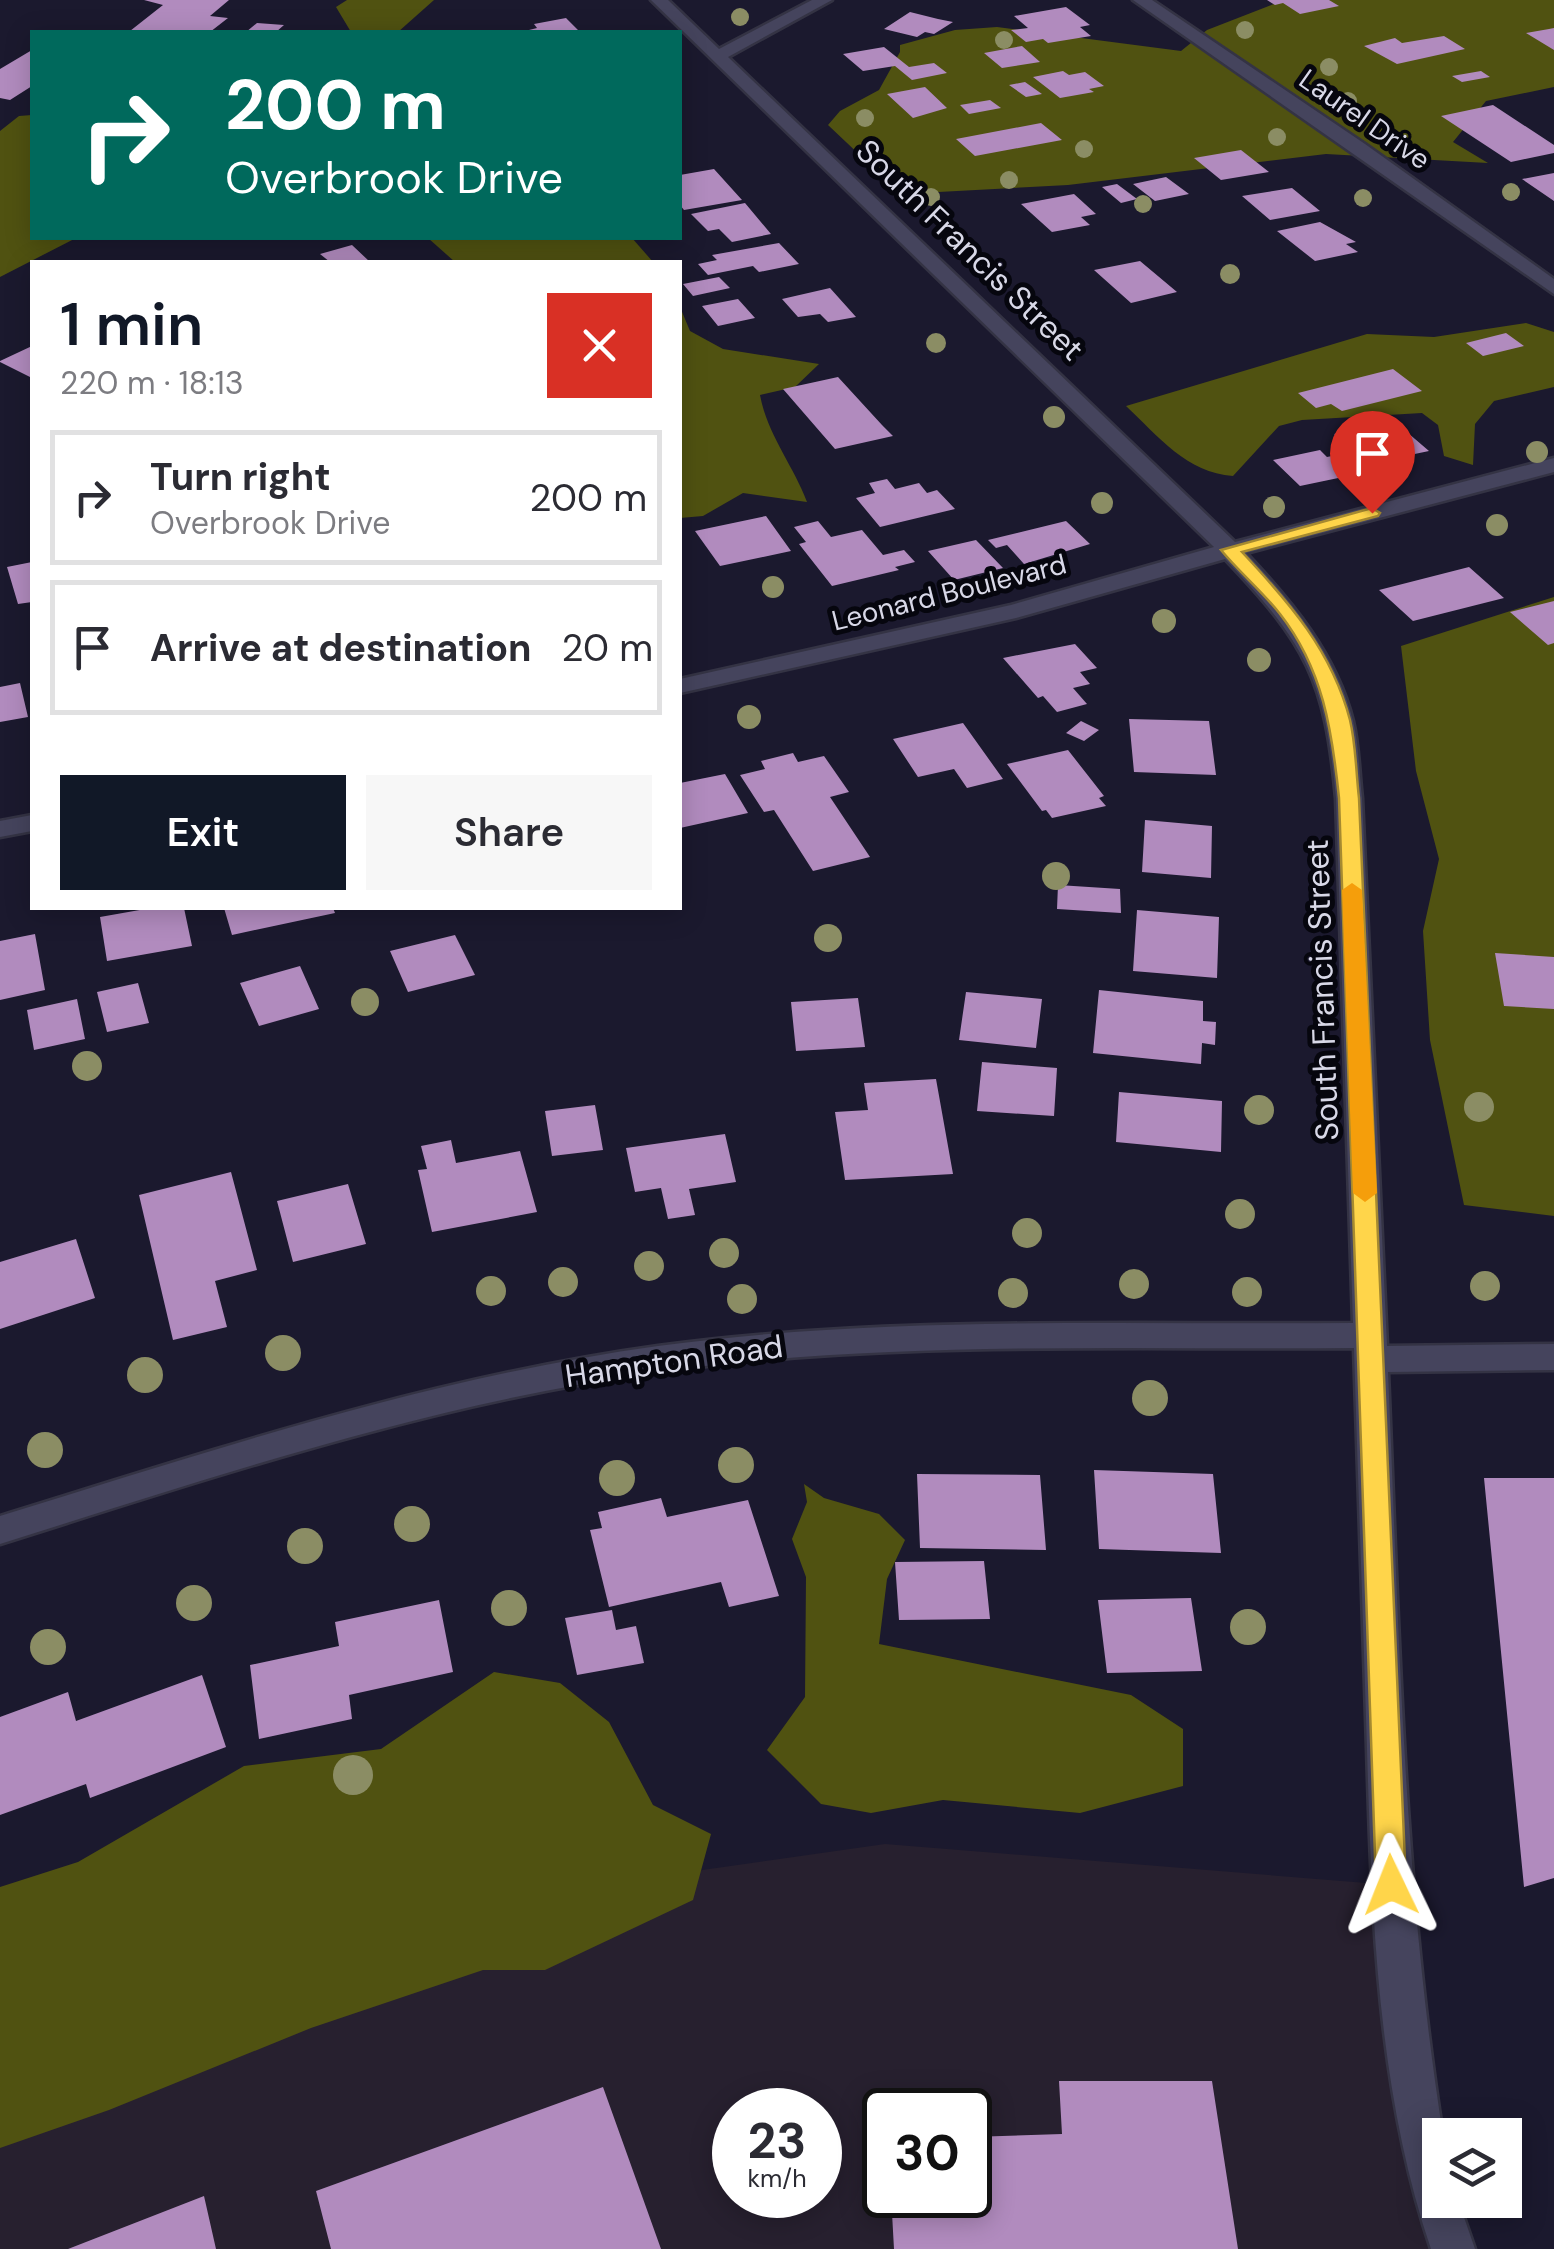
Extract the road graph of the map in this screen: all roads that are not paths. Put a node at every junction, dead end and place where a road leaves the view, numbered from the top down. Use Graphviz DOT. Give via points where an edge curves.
graph roads {
  1 [pos="659,0"];
  2 [pos="824,0"];
  3 [pos="1141,0"];
  4 [pos="701,50"];
  5 [pos="1554,288"];
  6 [pos="1554,465"];
  7 [pos="1230,550"];
  8 [pos="682,686"];
  9 [pos="30,823"];
  10 [pos="0,830"];
  11 [pos="1371,1347"];
  12 [pos="1554,1357"];
  13 [pos="0,1530"];
  14 [pos="1453,2249"];
  1 -- 4 [label="street, South Francis Street"];
  2 -- 4 [label="street"];
  3 -- 5 [label="street, Laurel Drive"];
  4 -- 7 [label="street, South Francis Street"];
  6 -- 7 [label="street, Leonard Boulevard"];
  7 -- 8 [label="street, Leonard Boulevard" via="1016,612"];
  7 -- 11 [label="street, South Francis Street" via="1306,638 1341,722"];
  9 -- 10 [label="street"];
  11 -- 12 [label="street, Hampton Road"];
  11 -- 13 [label="street, Hampton Road" via="932,1339 660,1358 368,1417"];
  11 -- 14 [label="street, South Francis Street" via="1391,1885 1429,2179"];
}
